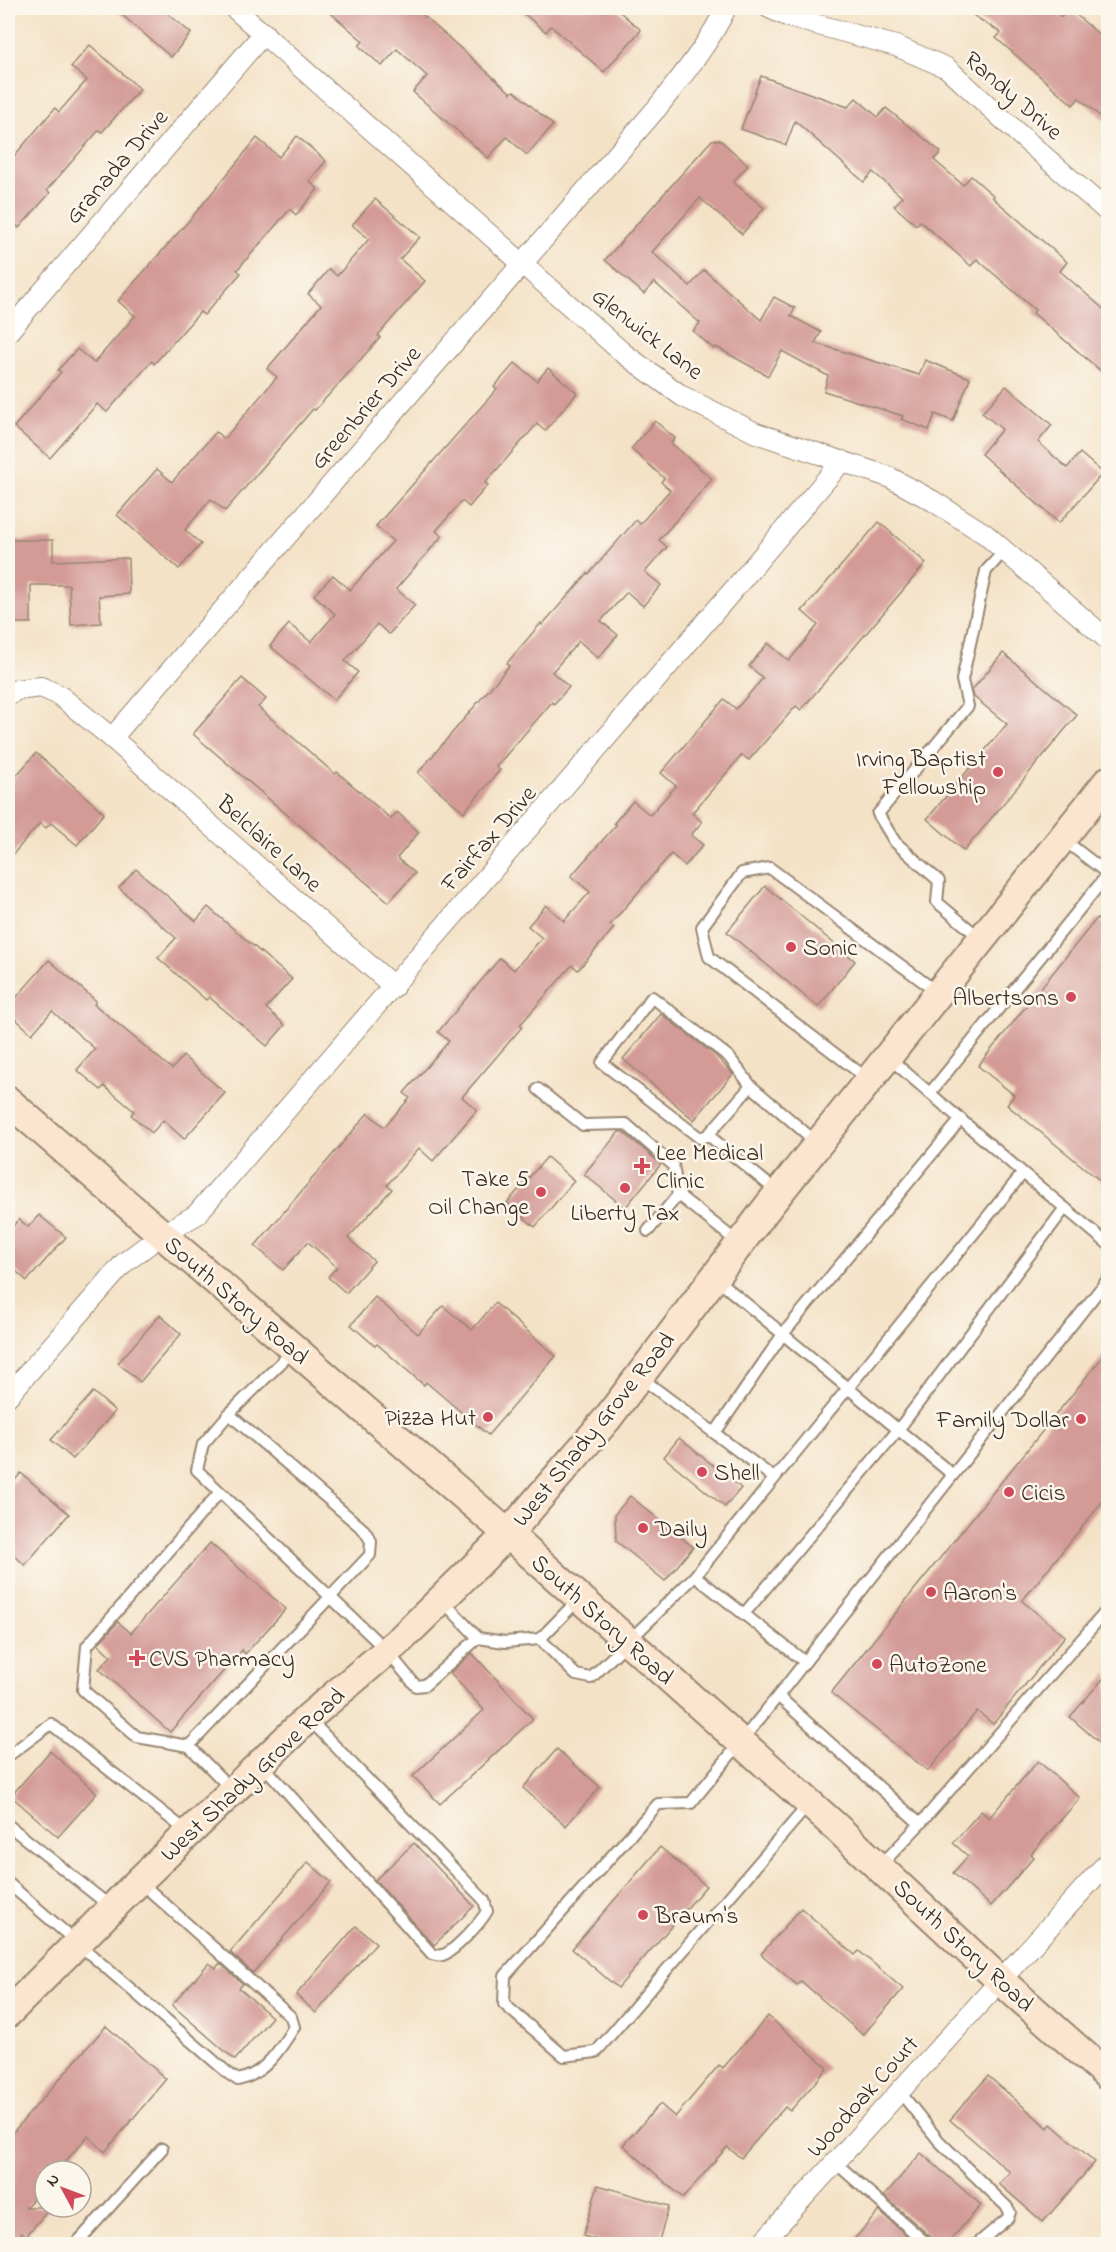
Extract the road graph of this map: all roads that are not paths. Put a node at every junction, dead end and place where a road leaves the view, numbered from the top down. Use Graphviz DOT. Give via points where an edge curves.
graph roads {
  1 [pos="234,8"];
  2 [pos="726,8"];
  3 [pos="769,8"];
  4 [pos="264,33"];
  5 [pos="1108,212"];
  6 [pos="523,263"];
  7 [pos="8,332"];
  8 [pos="842,461"];
  9 [pos="1004,551"];
  10 [pos="1108,640"];
  11 [pos="8,696"];
  12 [pos="112,738"];
  13 [pos="1108,781"];
  14 [pos="1062,839"];
  15 [pos="1108,874"];
  16 [pos="982,940"];
  17 [pos="394,987"];
  18 [pos="939,994"];
  19 [pos="889,1058"];
  20 [pos="870,1081"];
  21 [pos="751,1086"];
  22 [pos="538,1089"];
  23 [pos="930,1093"];
  24 [pos="8,1101"];
  25 [pos="961,1119"];
  26 [pos="708,1135"];
  27 [pos="819,1144"];
  28 [pos="1023,1173"];
  29 [pos="779,1193"];
  30 [pos="678,1195"];
  31 [pos="1065,1208"];
  32 [pos="648,1231"];
  33 [pos="161,1235"];
  34 [pos="740,1244"];
  35 [pos="1108,1244"];
  36 [pos="715,1277"];
  37 [pos="1108,1279"];
  38 [pos="783,1334"];
  39 [pos="294,1350"];
  40 [pos="639,1377"];
  41 [pos="848,1388"];
  42 [pos="8,1396"];
  43 [pos="230,1414"];
  44 [pos="898,1430"];
  45 [pos="715,1433"];
  46 [pos="953,1475"];
  47 [pos="774,1478"];
  48 [pos="219,1493"];
  49 [pos="508,1534"];
  50 [pos="694,1576"];
  51 [pos="330,1597"];
  52 [pos="580,1598"];
  53 [pos="441,1599"];
  54 [pos="1108,1609"];
  55 [pos="744,1614"];
  56 [pos="478,1638"];
  57 [pos="540,1639"];
  58 [pos="628,1642"];
  59 [pos="386,1650"];
  60 [pos="805,1662"];
  61 [pos="778,1696"];
  62 [pos="308,1718"];
  63 [pos="741,1743"];
  64 [pos="189,1746"];
  65 [pos="8,1756"];
  66 [pos="261,1763"];
  67 [pos="233,1791"];
  68 [pos="809,1804"];
  69 [pos="920,1824"];
  70 [pos="8,1826"];
  71 [pos="189,1833"];
  72 [pos="1108,1862"];
  73 [pos="879,1867"];
  74 [pos="139,1881"];
  75 [pos="8,1883"];
  76 [pos="112,1908"];
  77 [pos="77,1944"];
  78 [pos="1001,1981"];
  79 [pos="8,2013"];
  80 [pos="1108,2076"];
  81 [pos="900,2092"];
  82 [pos="162,2149"];
  83 [pos="836,2163"];
  84 [pos="76,2244"];
  85 [pos="762,2244"];
  86 [pos="927,2244"];
  87 [pos="977,2244"];
  1 -- 4 [label="street, Glenwick Lane"];
  2 -- 6 [label="street, Greenbrier Drive" via="657,108"];
  3 -- 5 [label="street, Randy Drive" via="896,46 947,68"];
  4 -- 6 [label="street, Glenwick Lane"];
  4 -- 7 [label="street, Granada Drive"];
  6 -- 8 [label="street, Glenwick Lane" via="623,353 682,396 756,433"];
  6 -- 12 [label="street, Greenbrier Drive"];
  8 -- 9 [label="street, Glenwick Lane" via="889,477 933,501"];
  8 -- 17 [label="street, Fairfax Drive"];
  9 -- 10 [label="street, Glenwick Lane"];
  9 -- 16 [label="lane" via="986,571 962,680 968,706 878,814 895,842 939,880 937,902"];
  11 -- 12 [label="street" via="16,690 41,687 59,695"];
  12 -- 17 [label="street, Belclaire Lane"];
  13 -- 14 [label="main road, West Shady Grove Road"];
  14 -- 15 [label="lane"];
  14 -- 16 [label="main road, West Shady Grove Road"];
  15 -- 23 [label="lane"];
  16 -- 18 [label="main road, West Shady Grove Road"];
  17 -- 33 [label="street, Fairfax Drive" via="196,1215"];
  18 -- 19 [label="main road, West Shady Grove Road"];
  18 -- 20 [label="lane" via="771,868 742,873 702,927 709,957"];
  19 -- 20 [label="main road, West Shady Grove Road"];
  19 -- 23 [label="lane"];
  20 -- 27 [label="main road, West Shady Grove Road"];
  21 -- 26 [label="lane"];
  21 -- 26 [label="lane" via="729,1057 652,997 602,1063 700,1138"];
  21 -- 27 [label="lane"];
  22 -- 30 [label="lane" via="583,1125 626,1125 674,1165"];
  23 -- 25 [label="lane"];
  24 -- 33 [label="main road, South Story Road"];
  25 -- 28 [label="lane"];
  25 -- 38 [label="lane"];
  26 -- 29 [label="lane"];
  27 -- 29 [label="main road, West Shady Grove Road"];
  28 -- 31 [label="lane"];
  28 -- 41 [label="lane"];
  29 -- 34 [label="main road, West Shady Grove Road"];
  30 -- 32 [label="lane"];
  30 -- 34 [label="lane"];
  31 -- 35 [label="lane"];
  31 -- 44 [label="lane"];
  33 -- 39 [label="main road, South Story Road"];
  33 -- 42 [label="street, Fairfax Drive" via="124,1263"];
  34 -- 36 [label="main road, West Shady Grove Road"];
  36 -- 38 [label="lane"];
  36 -- 40 [label="main road, West Shady Grove Road"];
  37 -- 46 [label="lane"];
  38 -- 41 [label="lane"];
  38 -- 45 [label="lane"];
  39 -- 43 [label="lane"];
  39 -- 49 [label="main road, South Story Road"];
  40 -- 45 [label="lane"];
  40 -- 49 [label="main road, West Shady Grove Road"];
  41 -- 44 [label="lane"];
  41 -- 47 [label="lane"];
  43 -- 48 [label="lane" via="203,1444 196,1470"];
  43 -- 51 [label="lane" via="364,1530 371,1541 370,1555"];
  44 -- 46 [label="lane"];
  44 -- 55 [label="lane"];
  45 -- 47 [label="lane"];
  46 -- 60 [label="lane"];
  47 -- 50 [label="lane"];
  48 -- 51 [label="lane"];
  48 -- 64 [label="lane" via="87,1646 83,1690 137,1737"];
  49 -- 52 [label="main road, South Story Road"];
  49 -- 53 [label="main road, West Shady Grove Road"];
  50 -- 55 [label="lane"];
  50 -- 58 [label="lane"];
  51 -- 59 [label="lane"];
  51 -- 64 [label="lane"];
  52 -- 57 [label="lane"];
  52 -- 58 [label="main road, South Story Road"];
  53 -- 56 [label="lane"];
  53 -- 59 [label="main road, West Shady Grove Road"];
  54 -- 69 [label="lane"];
  55 -- 60 [label="lane"];
  56 -- 57 [label="lane" via="505,1642"];
  56 -- 59 [label="lane" via="425,1685 416,1686"];
  57 -- 58 [label="lane" via="576,1675 591,1678"];
  58 -- 63 [label="main road, South Story Road"];
  59 -- 62 [label="main road, West Shady Grove Road"];
  60 -- 61 [label="lane"];
  61 -- 63 [label="lane"];
  61 -- 69 [label="lane"];
  62 -- 66 [label="main road, West Shady Grove Road"];
  62 -- 66 [label="lane" via="484,1900 484,1917 465,1936 446,1954 432,1954"];
  63 -- 68 [label="main road, South Story Road"];
  63 -- 68 [label="lane" via="691,1803 658,1804 505,1976 504,2004 564,2056 596,2052"];
  64 -- 67 [label="lane"];
  65 -- 71 [label="lane" via="51,1725"];
  66 -- 67 [label="main road, West Shady Grove Road"];
  67 -- 71 [label="main road, West Shady Grove Road"];
  68 -- 73 [label="main road, South Story Road"];
  69 -- 73 [label="lane"];
  70 -- 76 [label="lane"];
  71 -- 74 [label="main road, West Shady Grove Road"];
  72 -- 78 [label="street, Woodoak Court"];
  73 -- 78 [label="main road, South Story Road"];
  74 -- 76 [label="main road, West Shady Grove Road"];
  74 -- 77 [label="lane" via="291,2017 294,2027 266,2066 238,2080"];
  75 -- 77 [label="lane"];
  76 -- 77 [label="main road, West Shady Grove Road"];
  77 -- 79 [label="main road, West Shady Grove Road"];
  78 -- 80 [label="main road, South Story Road"];
  78 -- 81 [label="street, Woodoak Court"];
  81 -- 83 [label="street, Woodoak Court"];
  81 -- 87 [label="lane" via="939,2141 1010,2212"];
  82 -- 84 [label="lane"];
  83 -- 85 [label="street, Woodoak Court"];
  83 -- 86 [label="lane"];
}
